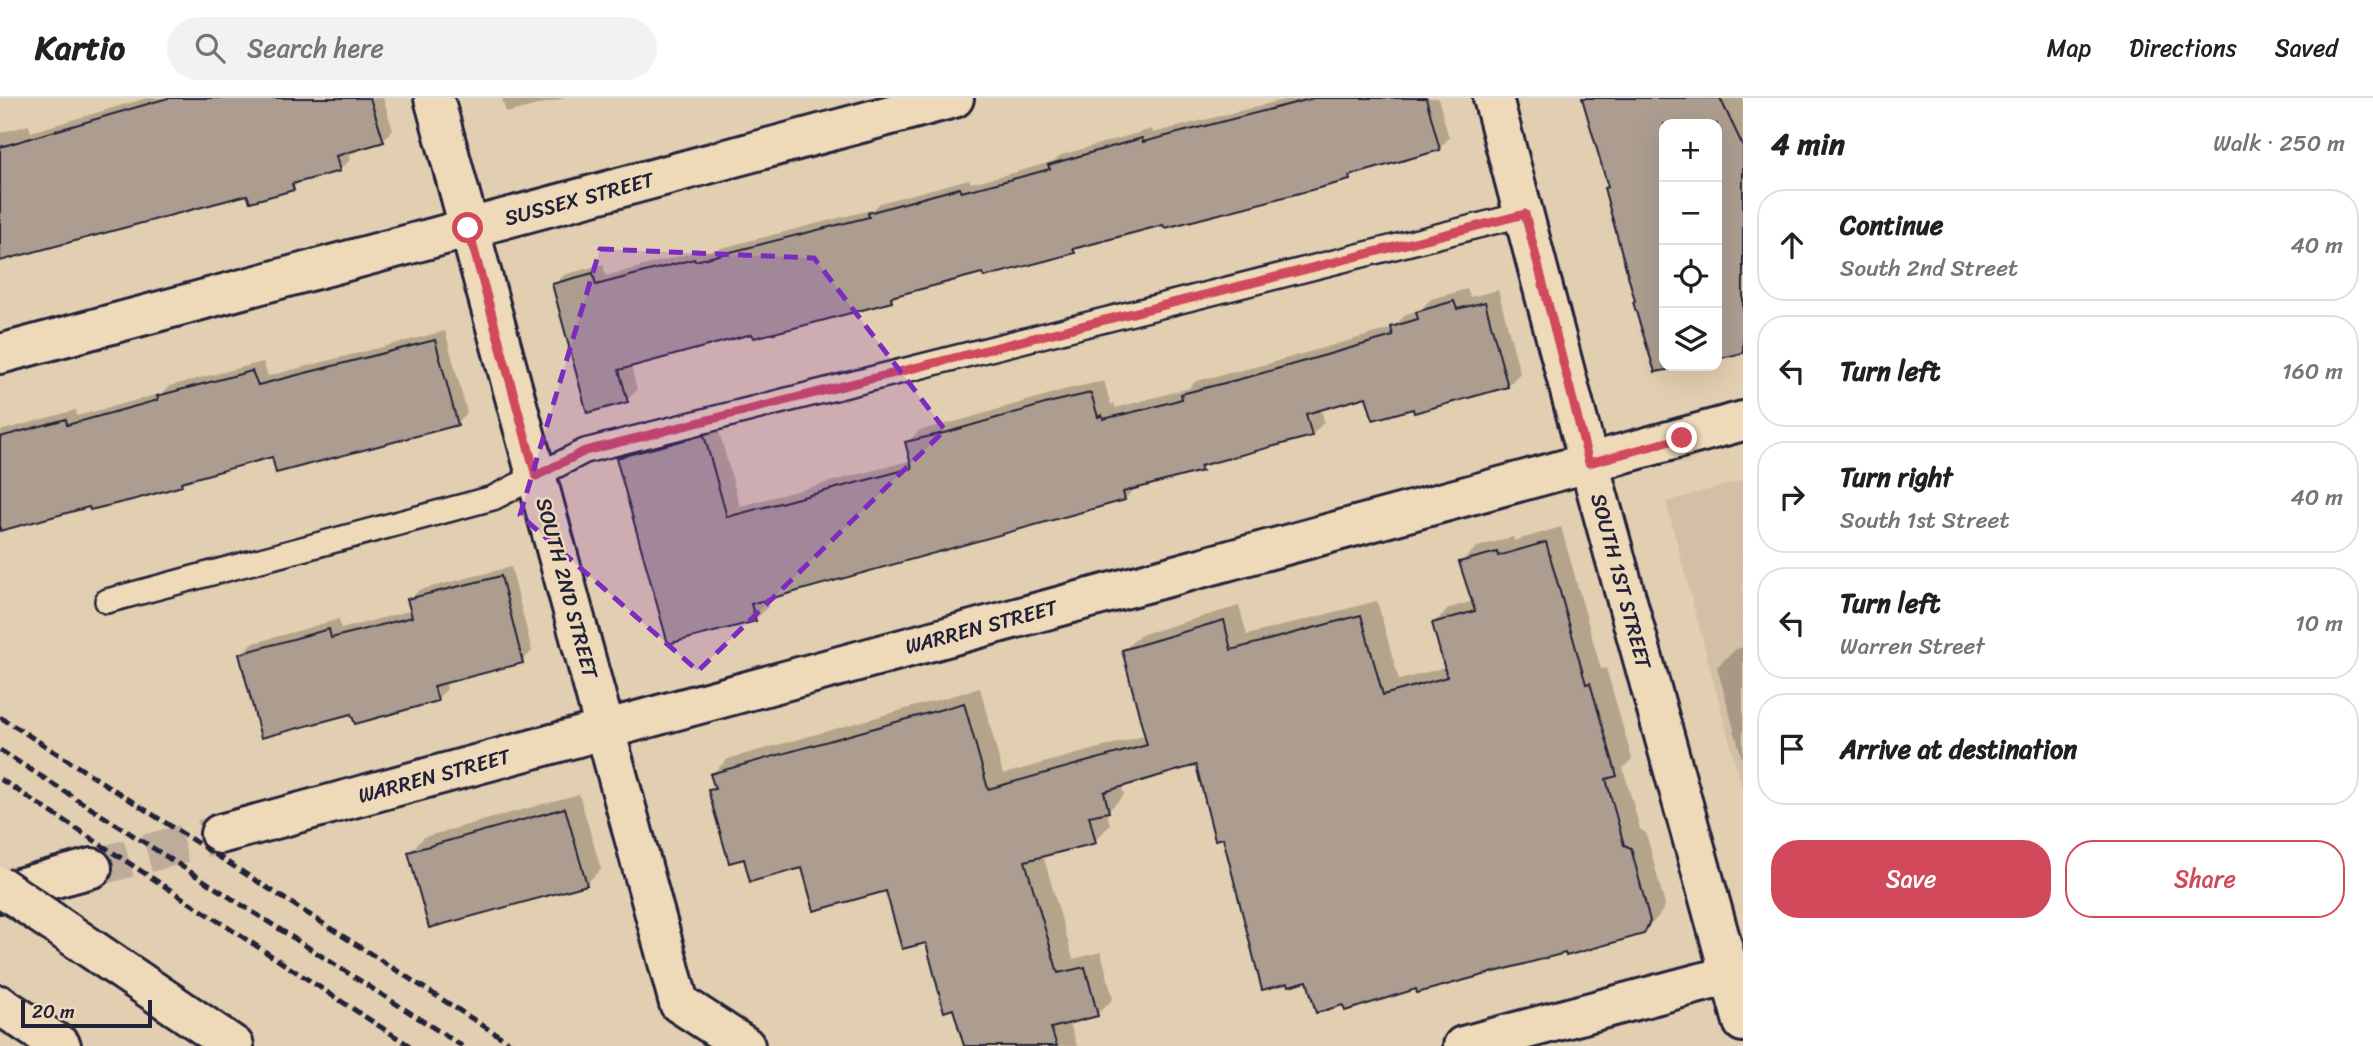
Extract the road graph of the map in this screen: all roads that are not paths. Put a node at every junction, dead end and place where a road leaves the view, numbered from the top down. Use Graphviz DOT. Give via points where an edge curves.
graph roads {
  1 [pos="435,98"];
  2 [pos="954,98"];
  3 [pos="1493,98"];
  4 [pos="1525,214"];
  5 [pos="468,228"];
  6 [pos="0,354"];
  7 [pos="1743,421"];
  8 [pos="1589,463"];
  9 [pos="536,476"];
  10 [pos="107,601"];
  11 [pos="606,729"];
  12 [pos="220,834"];
  13 [pos="92,868"];
  14 [pos="0,886"];
  15 [pos="0,893"];
  16 [pos="1730,975"];
  17 [pos="0,1004"];
  18 [pos="1743,1022"];
  19 [pos="61,1046"];
  20 [pos="234,1046"];
  21 [pos="745,1046"];
  22 [pos="1463,1046"];
  1 -- 5 [label="main road, SOUTH 2ND STREET"];
  2 -- 5 [label="main road, SUSSEX STREET"];
  3 -- 4 [label="main road, SOUTH 1ST STREET"];
  4 -- 8 [label="main road, SOUTH 1ST STREET"];
  4 -- 9 [label="lane" via="585,451"];
  5 -- 6 [label="main road, SUSSEX STREET"];
  5 -- 9 [label="main road, SOUTH 2ND STREET"];
  7 -- 8 [label="main road, WARREN STREET"];
  8 -- 11 [label="main road, WARREN STREET"];
  8 -- 16 [label="main road, SOUTH 1ST STREET"];
  9 -- 10 [label="lane" via="493,498"];
  9 -- 11 [label="main road, SOUTH 2ND STREET"];
  11 -- 12 [label="main road, WARREN STREET"];
  11 -- 21 [label="main road, SOUTH 2ND STREET" via="679,1003"];
  13 -- 15 [label="main road"];
  14 -- 20 [label="main road, bridge"];
  16 -- 18 [label="main road, SOUTH 1ST STREET"];
  16 -- 22 [label="main road"];
  17 -- 19 [label="main road"];
}
